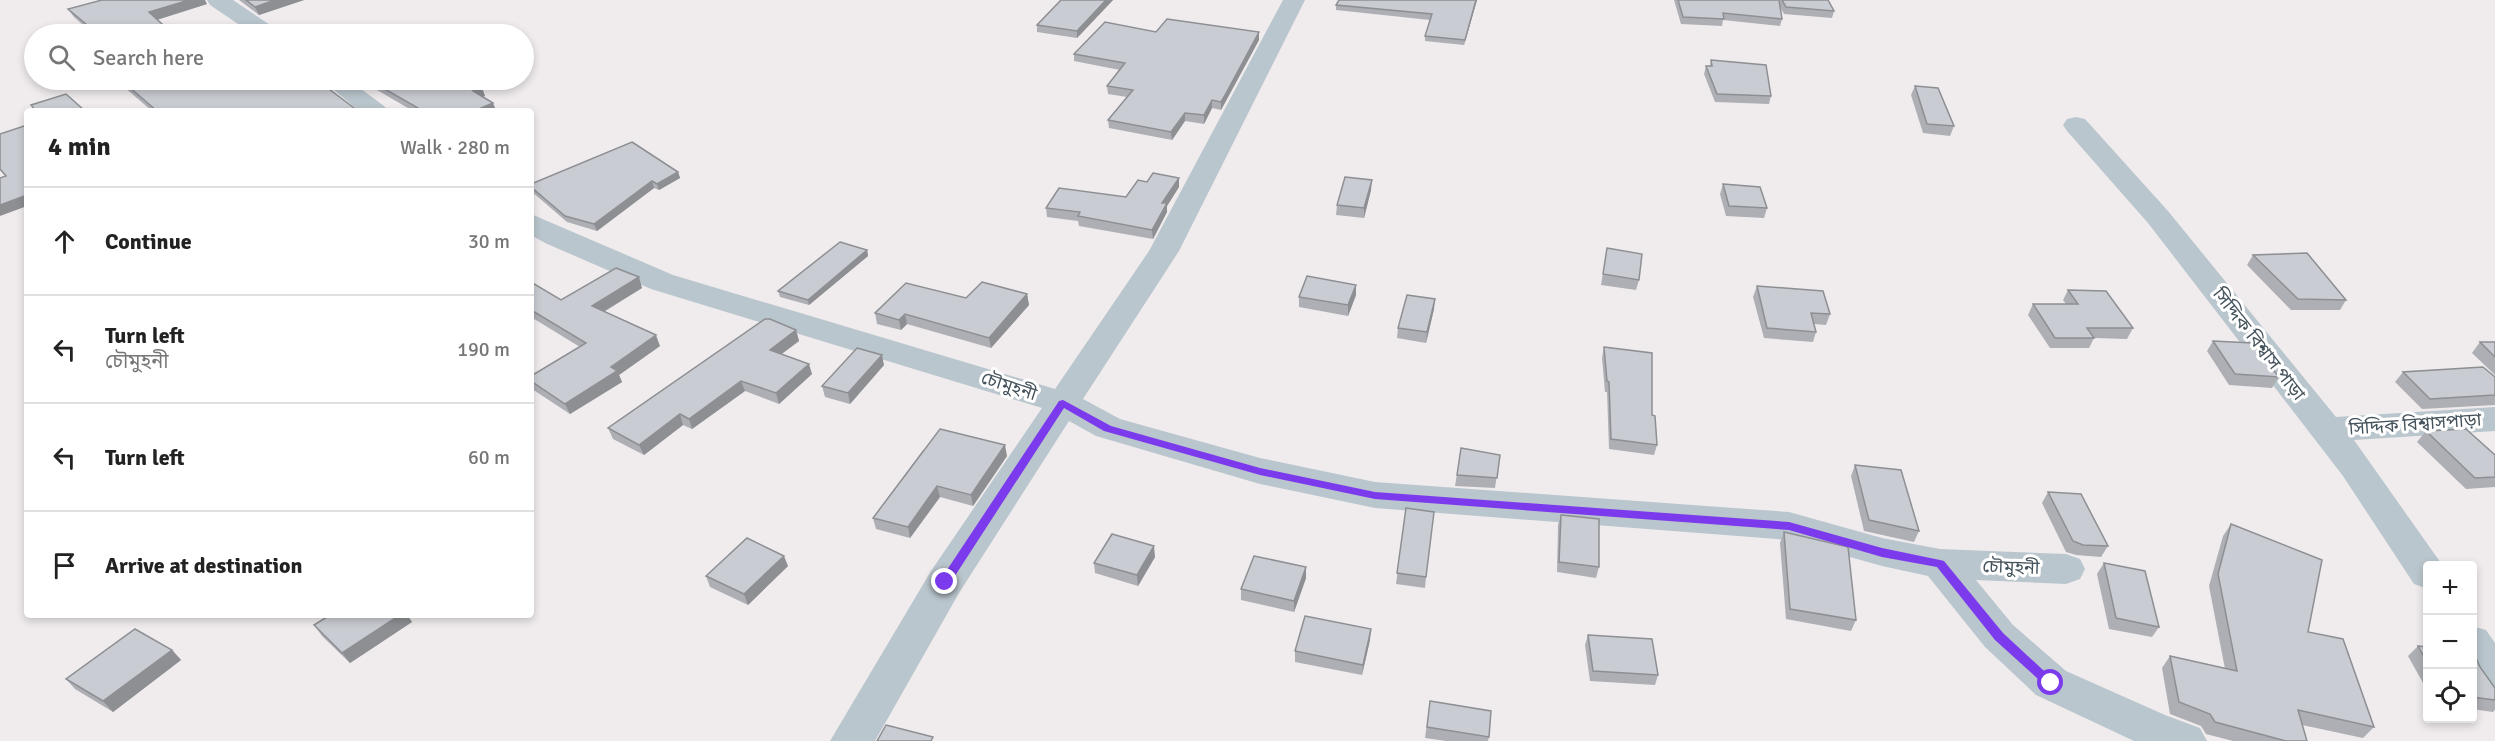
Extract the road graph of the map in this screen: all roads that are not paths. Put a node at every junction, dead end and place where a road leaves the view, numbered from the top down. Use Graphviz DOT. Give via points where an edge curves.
graph roads {
  1 [pos="218,0"];
  2 [pos="1294,0"];
  3 [pos="253,24"];
  4 [pos="347,90"];
  5 [pos="371,108"];
  6 [pos="2076,125"];
  7 [pos="534,225"];
  8 [pos="1063,403"];
  9 [pos="2495,419"];
  10 [pos="2330,429"];
  11 [pos="1940,564"];
  12 [pos="2423,568"];
  13 [pos="2066,569"];
  14 [pos="2477,649"];
  15 [pos="2495,676"];
  16 [pos="852,741"];
  17 [pos="2185,741"];
  1 -- 3 [label="street"];
  2 -- 8 [label="street" via="1164,250"];
  4 -- 5 [label="street"];
  6 -- 10 [label="street, সিদ্দিক বিশ্বাস পাড়া" via="2158,217"];
  7 -- 8 [label="street, চৌমুহনী" via="662,282"];
  8 -- 11 [label="street, চৌমুহনী" via="1108,428 1260,471 1375,495 1789,526"];
  8 -- 16 [label="street" via="945,582"];
  9 -- 10 [label="street, সিদ্দিক বিশ্বাসপাড়া"];
  10 -- 12 [label="street, সিদ্দিক বিশ্বাস পাড়া"];
  11 -- 13 [label="street, চৌমুহনী"];
  11 -- 17 [label="street" via="1999,636 2051,683"];
  14 -- 15 [label="street"];
}
